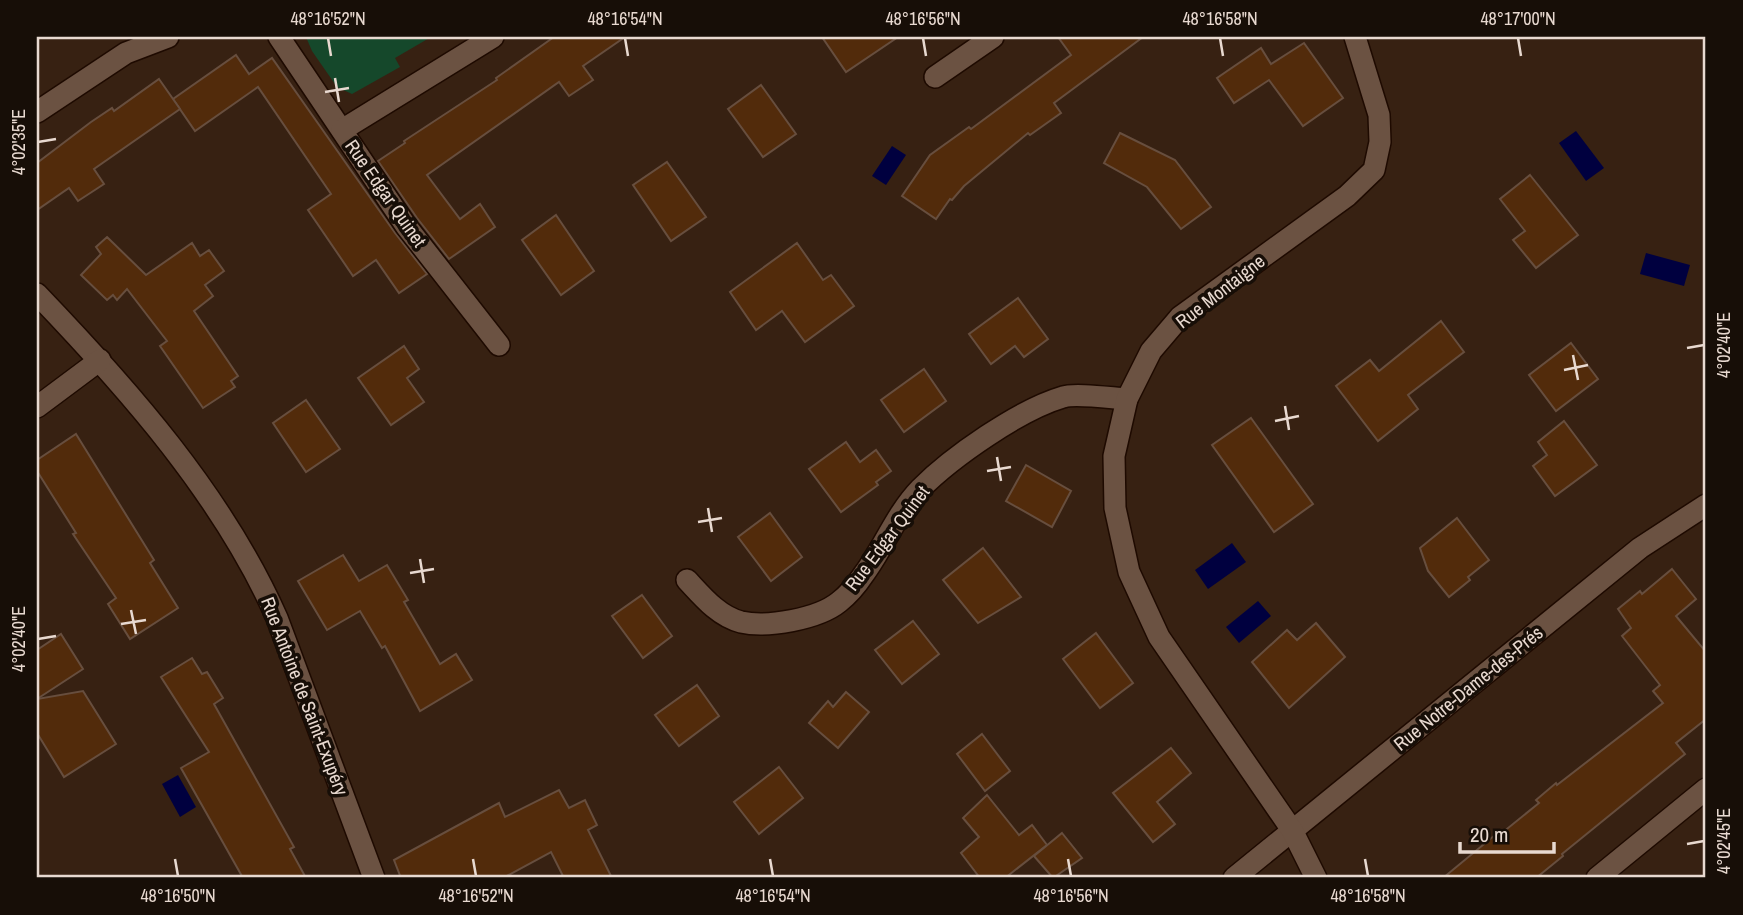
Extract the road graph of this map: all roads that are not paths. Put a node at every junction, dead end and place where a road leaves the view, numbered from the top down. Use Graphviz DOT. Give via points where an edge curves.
graph roads {
  1 [pos="168,37"];
  2 [pos="279,37"];
  3 [pos="493,37"];
  4 [pos="993,37"];
  5 [pos="1355,37"];
  6 [pos="935,77"];
  7 [pos="37,112"];
  8 [pos="342,130"];
  9 [pos="37,294"];
  10 [pos="499,345"];
  11 [pos="100,360"];
  12 [pos="1126,399"];
  13 [pos="37,407"];
  14 [pos="1706,505"];
  15 [pos="687,580"];
  16 [pos="1706,789"];
  17 [pos="1292,830"];
  18 [pos="374,878"];
  19 [pos="1234,878"];
  20 [pos="1316,878"];
  21 [pos="1597,878"];
  1 -- 7 [label="street" via="126,53"];
  2 -- 8 [label="street, Rue Edgar Quinet"];
  3 -- 8 [label="street"];
  4 -- 6 [label="street"];
  5 -- 12 [label="street, Rue Montaigne" via="1379,115 1374,170 1347,196 1180,317 1151,351"];
  8 -- 10 [label="street, Rue Edgar Quinet" via="407,226"];
  9 -- 11 [label="street, Rue Antoine de Saint-Exupéry"];
  11 -- 13 [label="street"];
  11 -- 18 [label="street, Rue Antoine de Saint-Exupéry" via="206,495 262,585"];
  12 -- 15 [label="street, Rue Edgar Quinet" via="1064,396 1006,423 919,490 864,575 838,603 812,616 774,623 741,622 711,606"];
  12 -- 17 [label="street, Rue Montaigne" via="1114,456 1115,508 1129,572 1159,637"];
  14 -- 17 [label="street, Rue Notre-Dame-des-Prés" via="1640,548"];
  16 -- 21 [label="street"];
  17 -- 19 [label="street, Rue Notre-Dame-des-Prés"];
  17 -- 20 [label="street, Rue Montaigne"];
}
